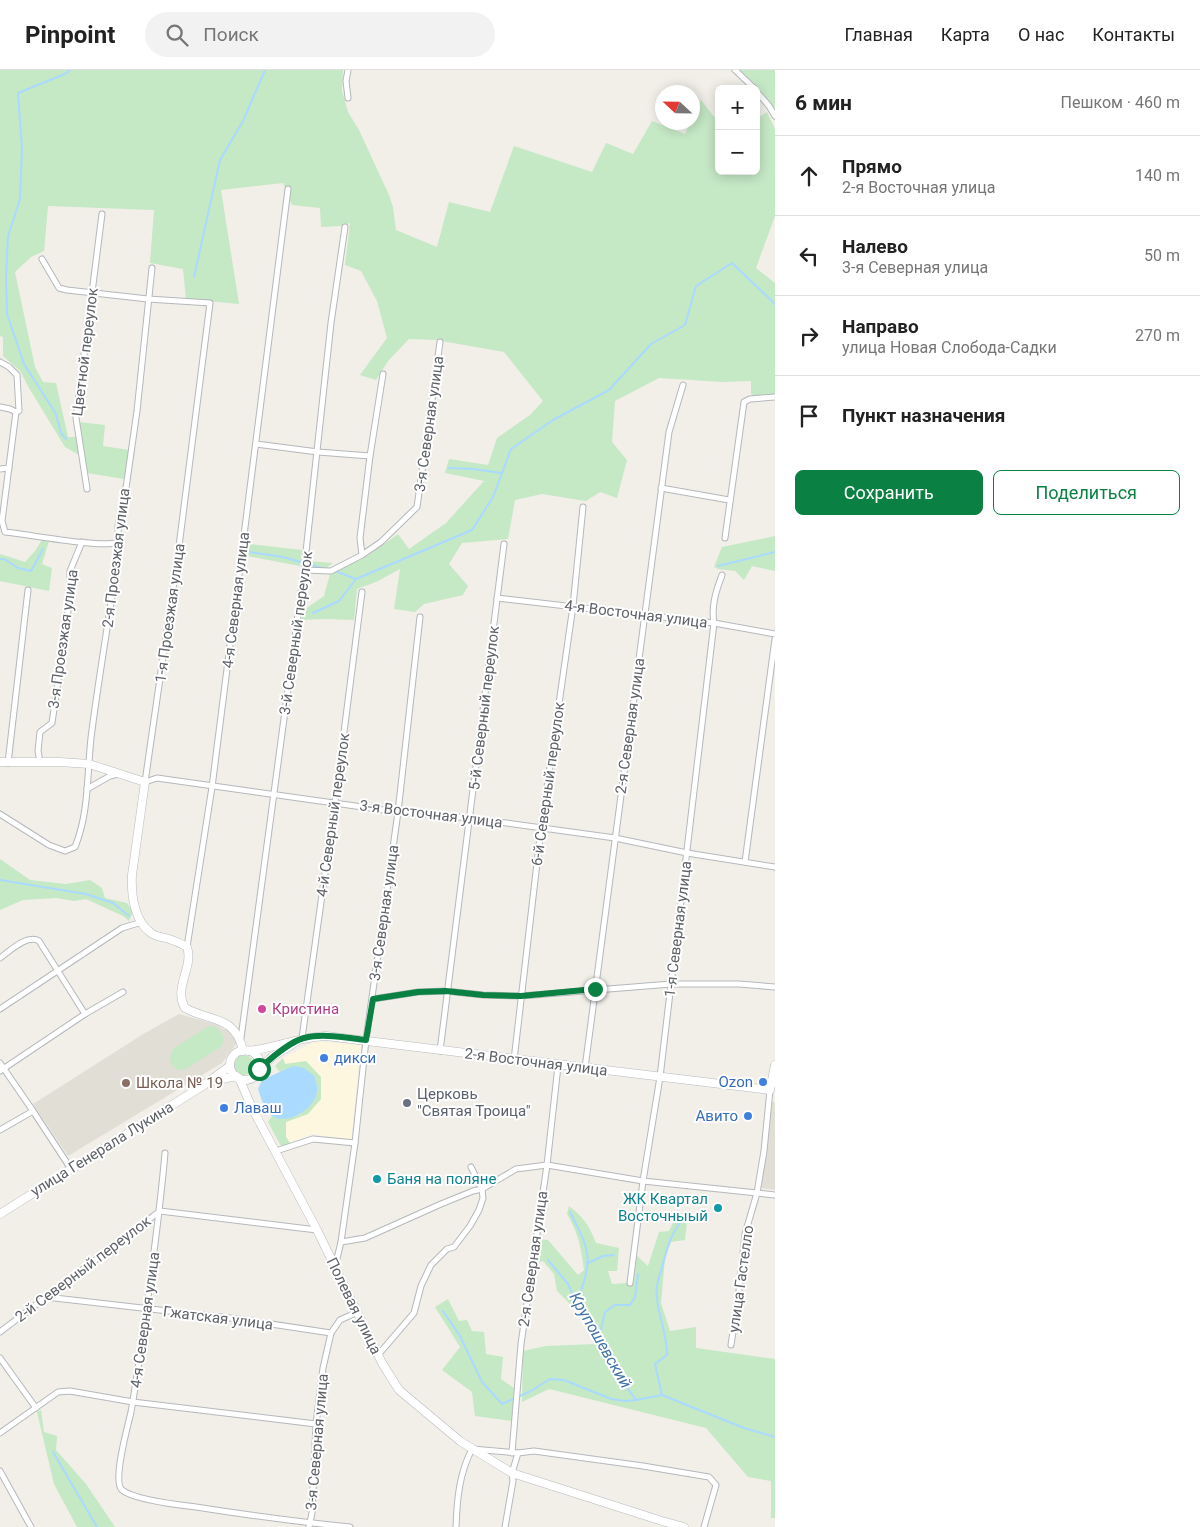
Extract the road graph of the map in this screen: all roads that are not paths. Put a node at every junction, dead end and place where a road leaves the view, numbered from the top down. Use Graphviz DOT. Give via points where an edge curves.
graph roads {
  1 [pos="348,70"];
  2 [pos="735,70"];
  3 [pos="750,85"];
  4 [pos="760,96"];
  5 [pos="348,98"];
  6 [pos="775,116"];
  7 [pos="288,189"];
  8 [pos="102,214"];
  9 [pos="345,227"];
  10 [pos="42,259"];
  11 [pos="152,268"];
  12 [pos="92,293"];
  13 [pos="148,299"];
  14 [pos="440,342"];
  15 [pos="0,362"];
  16 [pos="383,374"];
  17 [pos="683,385"];
  18 [pos="775,397"];
  19 [pos="0,407"];
  20 [pos="16,412"];
  21 [pos="256,444"];
  22 [pos="318,452"];
  23 [pos="370,456"];
  24 [pos="9,468"];
  25 [pos="0,469"];
  26 [pos="661,488"];
  27 [pos="87,489"];
  28 [pos="729,500"];
  29 [pos="583,508"];
  30 [pos="725,538"];
  31 [pos="82,542"];
  32 [pos="118,542"];
  33 [pos="504,544"];
  34 [pos="362,555"];
  35 [pos="304,570"];
  36 [pos="722,575"];
  37 [pos="28,590"];
  38 [pos="362,592"];
  39 [pos="497,598"];
  40 [pos="573,606"];
  41 [pos="644,614"];
  42 [pos="420,617"];
  43 [pos="714,623"];
  44 [pos="775,634"];
  45 [pos="775,639"];
  46 [pos="4,762"];
  47 [pos="40,762"];
  48 [pos="89,764"];
  49 [pos="120,774"];
  50 [pos="145,782"];
  51 [pos="212,787"];
  52 [pos="87,789"];
  53 [pos="274,794"];
  54 [pos="335,802"];
  55 [pos="398,812"];
  56 [pos="0,814"];
  57 [pos="470,818"];
  58 [pos="542,828"];
  59 [pos="614,838"];
  60 [pos="687,853"];
  61 [pos="745,862"];
  62 [pos="775,867"];
  63 [pos="142,922"];
  64 [pos="188,947"];
  65 [pos="0,958"];
  66 [pos="59,970"];
  67 [pos="671,984"];
  68 [pos="775,987"];
  69 [pos="595,989"];
  70 [pos="446,991"];
  71 [pos="123,992"];
  72 [pos="521,996"];
  73 [pos="373,999"];
  74 [pos="0,1010"];
  75 [pos="86,1014"];
  76 [pos="241,1038"];
  77 [pos="302,1038"];
  78 [pos="366,1040"];
  79 [pos="246,1051"];
  80 [pos="440,1051"];
  81 [pos="514,1060"];
  82 [pos="0,1063"];
  83 [pos="775,1065"];
  84 [pos="230,1066"];
  85 [pos="558,1066"];
  86 [pos="585,1068"];
  87 [pos="259,1069"];
  88 [pos="2,1070"];
  89 [pos="237,1077"];
  90 [pos="660,1077"];
  91 [pos="250,1079"];
  92 [pos="204,1085"];
  93 [pos="770,1090"];
  94 [pos="247,1096"];
  95 [pos="33,1110"];
  96 [pos="0,1130"];
  97 [pos="355,1143"];
  98 [pos="276,1151"];
  99 [pos="165,1153"];
  100 [pos="546,1166"];
  101 [pos="471,1167"];
  102 [pos="70,1169"];
  103 [pos="643,1181"];
  104 [pos="482,1189"];
  105 [pos="757,1192"];
  106 [pos="775,1195"];
  107 [pos="160,1211"];
  108 [pos="0,1213"];
  109 [pos="316,1230"];
  110 [pos="341,1242"];
  111 [pos="335,1268"];
  112 [pos="630,1283"];
  113 [pos="46,1297"];
  114 [pos="146,1309"];
  115 [pos="358,1312"];
  116 [pos="0,1332"];
  117 [pos="330,1333"];
  118 [pos="731,1345"];
  119 [pos="378,1355"];
  120 [pos="0,1358"];
  121 [pos="133,1402"];
  122 [pos="36,1408"];
  123 [pos="316,1424"];
  124 [pos="0,1433"];
  125 [pos="472,1449"];
  126 [pos="515,1453"];
  127 [pos="0,1471"];
  128 [pos="512,1473"];
  129 [pos="660,1524"];
  130 [pos="309,1525"];
  131 [pos="31,1527"];
  132 [pos="350,1527"];
  133 [pos="456,1527"];
  134 [pos="505,1527"];
  135 [pos="684,1527"];
  136 [pos="704,1527"];
  1 -- 5 [label="street"];
  2 -- 3 [label="street"];
  4 -- 6 [label="street"];
  7 -- 21 [label="street, 4-я Северная улица"];
  8 -- 12 [label="street, Цветной переулок"];
  9 -- 22 [label="street, 3-й Северный переулок" via="331,322"];
  10 -- 12 [label="street" via="59,288"];
  11 -- 13 [label="street, 2-я Проезжая улица"];
  12 -- 13 [label="street"];
  12 -- 27 [label="street, Цветной переулок" via="76,418"];
  13 -- 32 [label="street, 2-я Проезжая улица" via="137,411"];
  13 -- 50 [label="street, 1-я Проезжая улица" via="210,303"];
  14 -- 34 [label="street, 3-я Северная улица" via="417,507 382,542"];
  15 -- 20 [label="street" via="17,375 19,411"];
  16 -- 23 [label="street"];
  17 -- 26 [label="street, 2-я Северная улица" via="669,432"];
  18 -- 28 [label="street" via="744,402"];
  19 -- 20 [label="street"];
  20 -- 24 [label="street"];
  21 -- 22 [label="street"];
  21 -- 51 [label="street, 4-я Северная улица"];
  22 -- 23 [label="street"];
  22 -- 35 [label="street, 3-й Северный переулок"];
  23 -- 34 [label="street" via="360,538"];
  24 -- 25 [label="street"];
  24 -- 31 [label="street" via="2,521 5,532"];
  26 -- 28 [label="street"];
  26 -- 41 [label="street, 2-я Северная улица"];
  28 -- 30 [label="street"];
  29 -- 40 [label="street, 6-й Северный переулок"];
  31 -- 32 [label="street"];
  31 -- 47 [label="street, 3-я Проезжая улица" via="70,571 70,596 52,723 40,732"];
  32 -- 48 [label="street, 2-я Проезжая улица" via="119,557"];
  33 -- 39 [label="street, 5-й Северный переулок"];
  34 -- 35 [label="street" via="331,571"];
  35 -- 53 [label="street, 3-й Северный переулок"];
  36 -- 43 [label="street, 1-я Северная улица" via="715,595"];
  37 -- 46 [label="street"];
  38 -- 54 [label="street, 4-й Северный переулок"];
  39 -- 40 [label="street, 4-я Восточная улица"];
  39 -- 57 [label="street, 5-й Северный переулок"];
  40 -- 41 [label="street, 4-я Восточная улица"];
  40 -- 58 [label="street, 6-й Северный переулок"];
  41 -- 43 [label="street, 4-я Восточная улица"];
  41 -- 59 [label="street, 2-я Северная улица"];
  42 -- 55 [label="street, 3-я Северная улица"];
  43 -- 44 [label="street, 4-я Восточная улица"];
  43 -- 60 [label="street, 1-я Северная улица"];
  45 -- 61 [label="street"];
  46 -- 47 [label="street, 3-я Восточная улица"];
  47 -- 48 [label="street, 3-я Восточная улица"];
  48 -- 49 [label="street, 3-я Восточная улица"];
  48 -- 52 [label="street, 2-я Проезжая улица"];
  49 -- 50 [label="street, 3-я Восточная улица"];
  49 -- 52 [label="street"];
  50 -- 51 [label="street, 3-я Восточная улица" via="157,778"];
  50 -- 63 [label="street, 1-я Проезжая улица" via="131,891"];
  51 -- 53 [label="street, 3-я Восточная улица"];
  51 -- 64 [label="street, 4-я Северная улица"];
  52 -- 56 [label="street, 2-я Проезжая улица" via="81,832 75,847 65,851 49,845"];
  53 -- 54 [label="street, 3-я Восточная улица"];
  53 -- 76 [label="street, 3-й Северный переулок"];
  54 -- 55 [label="street, 3-я Восточная улица"];
  54 -- 77 [label="street, 4-й Северный переулок"];
  55 -- 57 [label="street, 3-я Восточная улица"];
  55 -- 73 [label="street, 3-я Северная улица"];
  57 -- 58 [label="street, 3-я Восточная улица"];
  57 -- 70 [label="street, 5-й Северный переулок"];
  58 -- 59 [label="street, 3-я Восточная улица"];
  58 -- 72 [label="street, 6-й Северный переулок"];
  59 -- 60 [label="street, 3-я Восточная улица"];
  59 -- 69 [label="street, 2-я Северная улица"];
  60 -- 61 [label="street, 3-я Восточная улица"];
  60 -- 67 [label="street, 1-я Северная улица"];
  61 -- 62 [label="street, 3-я Восточная улица"];
  63 -- 64 [label="street" via="150,933"];
  63 -- 66 [label="street" via="122,928"];
  64 -- 76 [label="street, 4-я Северная улица" via="181,990 185,1008 221,1021"];
  65 -- 66 [label="street" via="34,938"];
  66 -- 74 [label="street"];
  66 -- 75 [label="street"];
  67 -- 68 [label="street"];
  67 -- 69 [label="street"];
  67 -- 90 [label="street, 1-я Северная улица"];
  69 -- 72 [label="street"];
  69 -- 86 [label="street, 2-я Северная улица"];
  70 -- 72 [label="street"];
  70 -- 73 [label="street"];
  70 -- 80 [label="street, 5-й Северный переулок"];
  71 -- 75 [label="street"];
  72 -- 81 [label="street, 6-й Северный переулок"];
  73 -- 78 [label="street, 3-я Северная улица"];
  75 -- 88 [label="street"];
  76 -- 79 [label="street"];
  77 -- 78 [label="street, 2-я Восточная улица" via="326,1036"];
  77 -- 79 [label="street, 2-я Восточная улица"];
  77 -- 87 [label="street, 2-я Восточная улица"];
  78 -- 80 [label="street, 2-я Восточная улица"];
  78 -- 97 [label="street, 3-я Северная улица"];
  79 -- 84 [label="street" via="237,1053"];
  79 -- 87 [label="street" via="256,1056"];
  80 -- 81 [label="street, 2-я Восточная улица"];
  81 -- 85 [label="street, 2-я Восточная улица"];
  82 -- 88 [label="street"];
  83 -- 93 [label="street, улица Гастелло"];
  84 -- 89 [label="street"];
  84 -- 92 [label="street, улица Генерала Лукина"];
  85 -- 86 [label="street, 2-я Восточная улица"];
  85 -- 100 [label="street, 2-я Северная улица"];
  86 -- 90 [label="street, 2-я Восточная улица"];
  87 -- 91 [label="street"];
  88 -- 95 [label="street"];
  89 -- 91 [label="street"];
  89 -- 92 [label="street, улица Генерала Лукина" via="221,1078"];
  89 -- 94 [label="street, Полевая улица"];
  90 -- 93 [label="street, 2-я Восточная улица"];
  90 -- 103 [label="street, 1-я Северная улица"];
  91 -- 94 [label="street"];
  92 -- 102 [label="street, улица Генерала Лукина"];
  93 -- 105 [label="street, улица Гастелло"];
  94 -- 98 [label="street, Полевая улица"];
  95 -- 96 [label="street"];
  95 -- 102 [label="street"];
  97 -- 98 [label="street" via="313,1139"];
  97 -- 110 [label="street, 3-я Северная улица"];
  98 -- 109 [label="street, Полевая улица"];
  99 -- 107 [label="street, 4-я Северная улица"];
  100 -- 103 [label="street"];
  100 -- 104 [label="street" via="516,1169"];
  100 -- 126 [label="street, 2-я Северная улица" via="521,1344"];
  101 -- 104 [label="street"];
  102 -- 108 [label="street, улица Генерала Лукина"];
  103 -- 105 [label="street"];
  103 -- 112 [label="street, 1-я Северная улица"];
  104 -- 110 [label="street" via="449,1200 365,1238"];
  104 -- 119 [label="street" via="481,1204 470,1226 454,1246 431,1266 421,1286 414,1313"];
  105 -- 106 [label="street"];
  105 -- 118 [label="street, улица Гастелло" via="745,1234"];
  107 -- 109 [label="street, 2-й Северный переулок"];
  107 -- 113 [label="street, 2-й Северный переулок"];
  107 -- 114 [label="street, 4-я Северная улица"];
  109 -- 111 [label="street, Полевая улица"];
  110 -- 111 [label="street, 3-я Северная улица"];
  111 -- 115 [label="street, Полевая улица"];
  113 -- 114 [label="street, Гжатская улица"];
  113 -- 116 [label="street, 2-й Северный переулок"];
  114 -- 117 [label="street, Гжатская улица"];
  114 -- 121 [label="street, 4-я Северная улица"];
  115 -- 117 [label="street" via="340,1320"];
  115 -- 119 [label="street, Полевая улица"];
  117 -- 123 [label="street, 3-я Северная улица"];
  119 -- 125 [label="street, Полевая улица" via="399,1390"];
  120 -- 122 [label="street"];
  121 -- 122 [label="street" via="70,1391 58,1392"];
  121 -- 123 [label="street"];
  121 -- 130 [label="street, 4-я Северная улица" via="118,1473 122,1490 157,1501"];
  122 -- 124 [label="street"];
  123 -- 130 [label="street, 3-я Северная улица"];
  125 -- 126 [label="street"];
  125 -- 128 [label="street, Полевая улица"];
  125 -- 133 [label="street" via="458,1486"];
  126 -- 128 [label="street, 2-я Северная улица"];
  126 -- 136 [label="street" via="534,1451 709,1477 716,1485"];
  127 -- 131 [label="street"];
  128 -- 129 [label="street, Полевая улица"];
  128 -- 134 [label="street, 2-я Северная улица"];
  129 -- 135 [label="street, Полевая улица"];
  130 -- 132 [label="street"];
}
